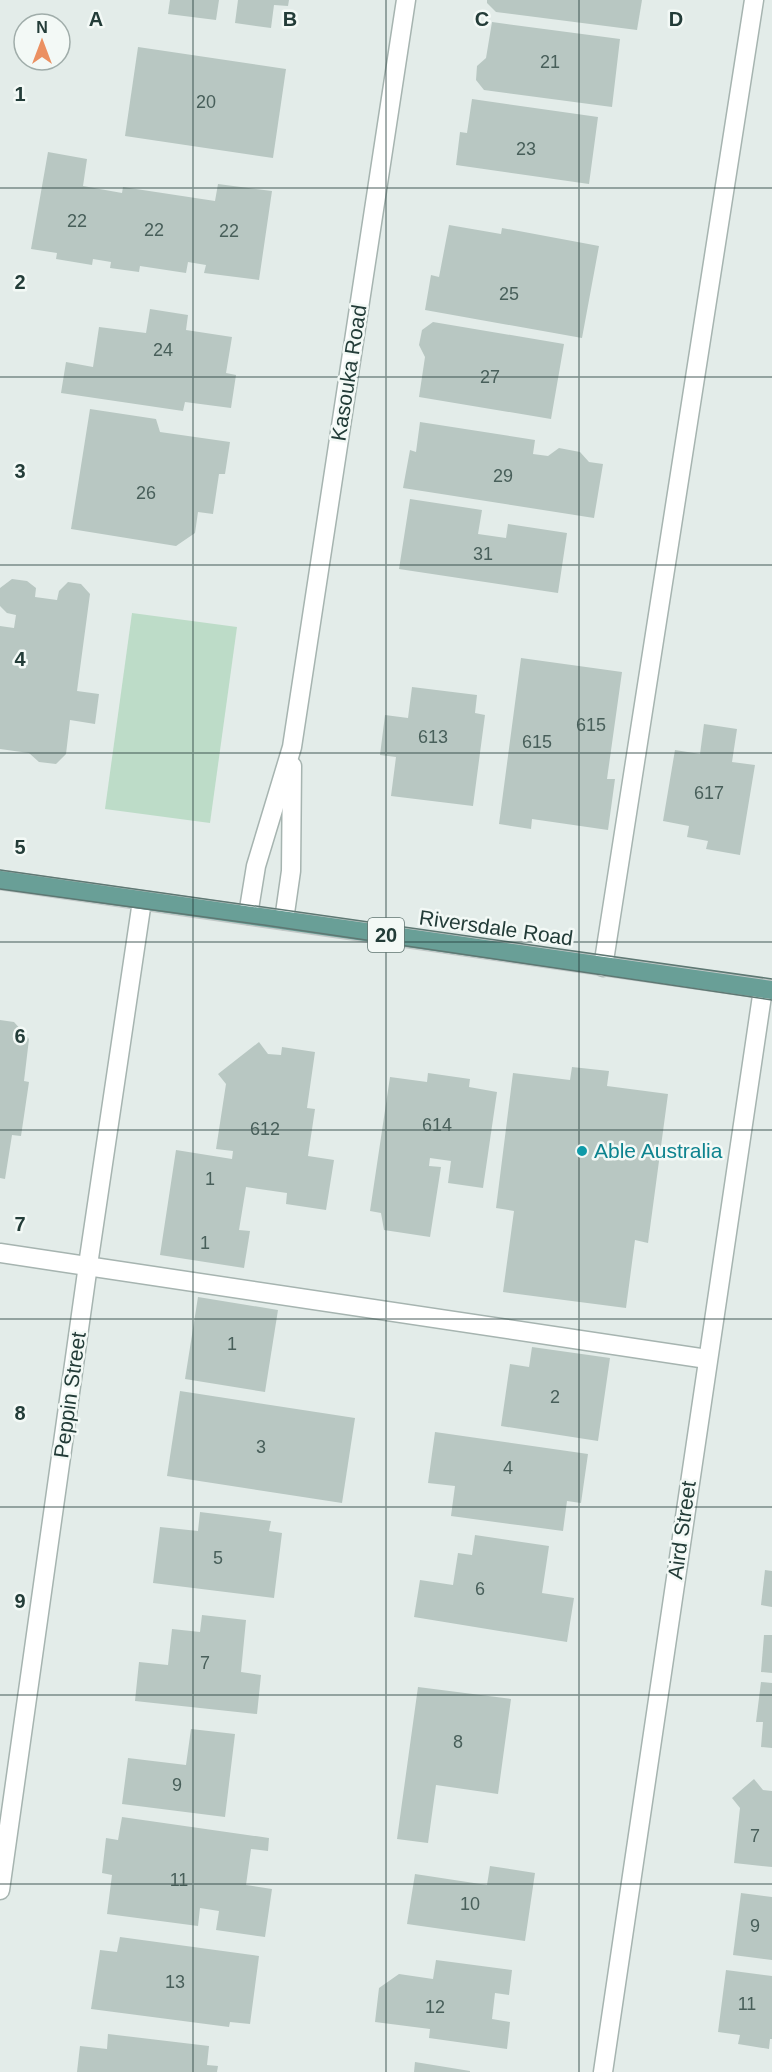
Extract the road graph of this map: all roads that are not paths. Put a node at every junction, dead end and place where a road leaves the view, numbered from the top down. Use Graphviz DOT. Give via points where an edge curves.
graph roads {
  1 [pos="406,0"];
  2 [pos="754,0"];
  3 [pos="292,747"];
  4 [pos="0,880"];
  5 [pos="142,900"];
  6 [pos="249,915"];
  7 [pos="284,920"];
  8 [pos="603,967"];
  9 [pos="767,990"];
  10 [pos="0,1253"];
  11 [pos="88,1265"];
  12 [pos="707,1359"];
  13 [pos="0,1890"];
  14 [pos="603,2072"];
  1 -- 3 [label="street, Kasouka Road"];
  2 -- 8 [label="street"];
  3 -- 6 [label="street, Kasouka Road" via="256,866"];
  3 -- 7 [label="street, Kasouka Road" via="291,871"];
  4 -- 5 [label="main road, Riversdale Road / 20"];
  5 -- 6 [label="main road, Riversdale Road / 20"];
  5 -- 11 [label="street, Peppin Street"];
  6 -- 7 [label="main road, Riversdale Road / 20"];
  7 -- 8 [label="main road, Riversdale Road / 20"];
  8 -- 9 [label="main road, Riversdale Road / 20"];
  9 -- 12 [label="street, Aird Street"];
  10 -- 11 [label="street"];
  11 -- 12 [label="street"];
  11 -- 13 [label="street, Peppin Street"];
  12 -- 14 [label="street, Aird Street"];
}
